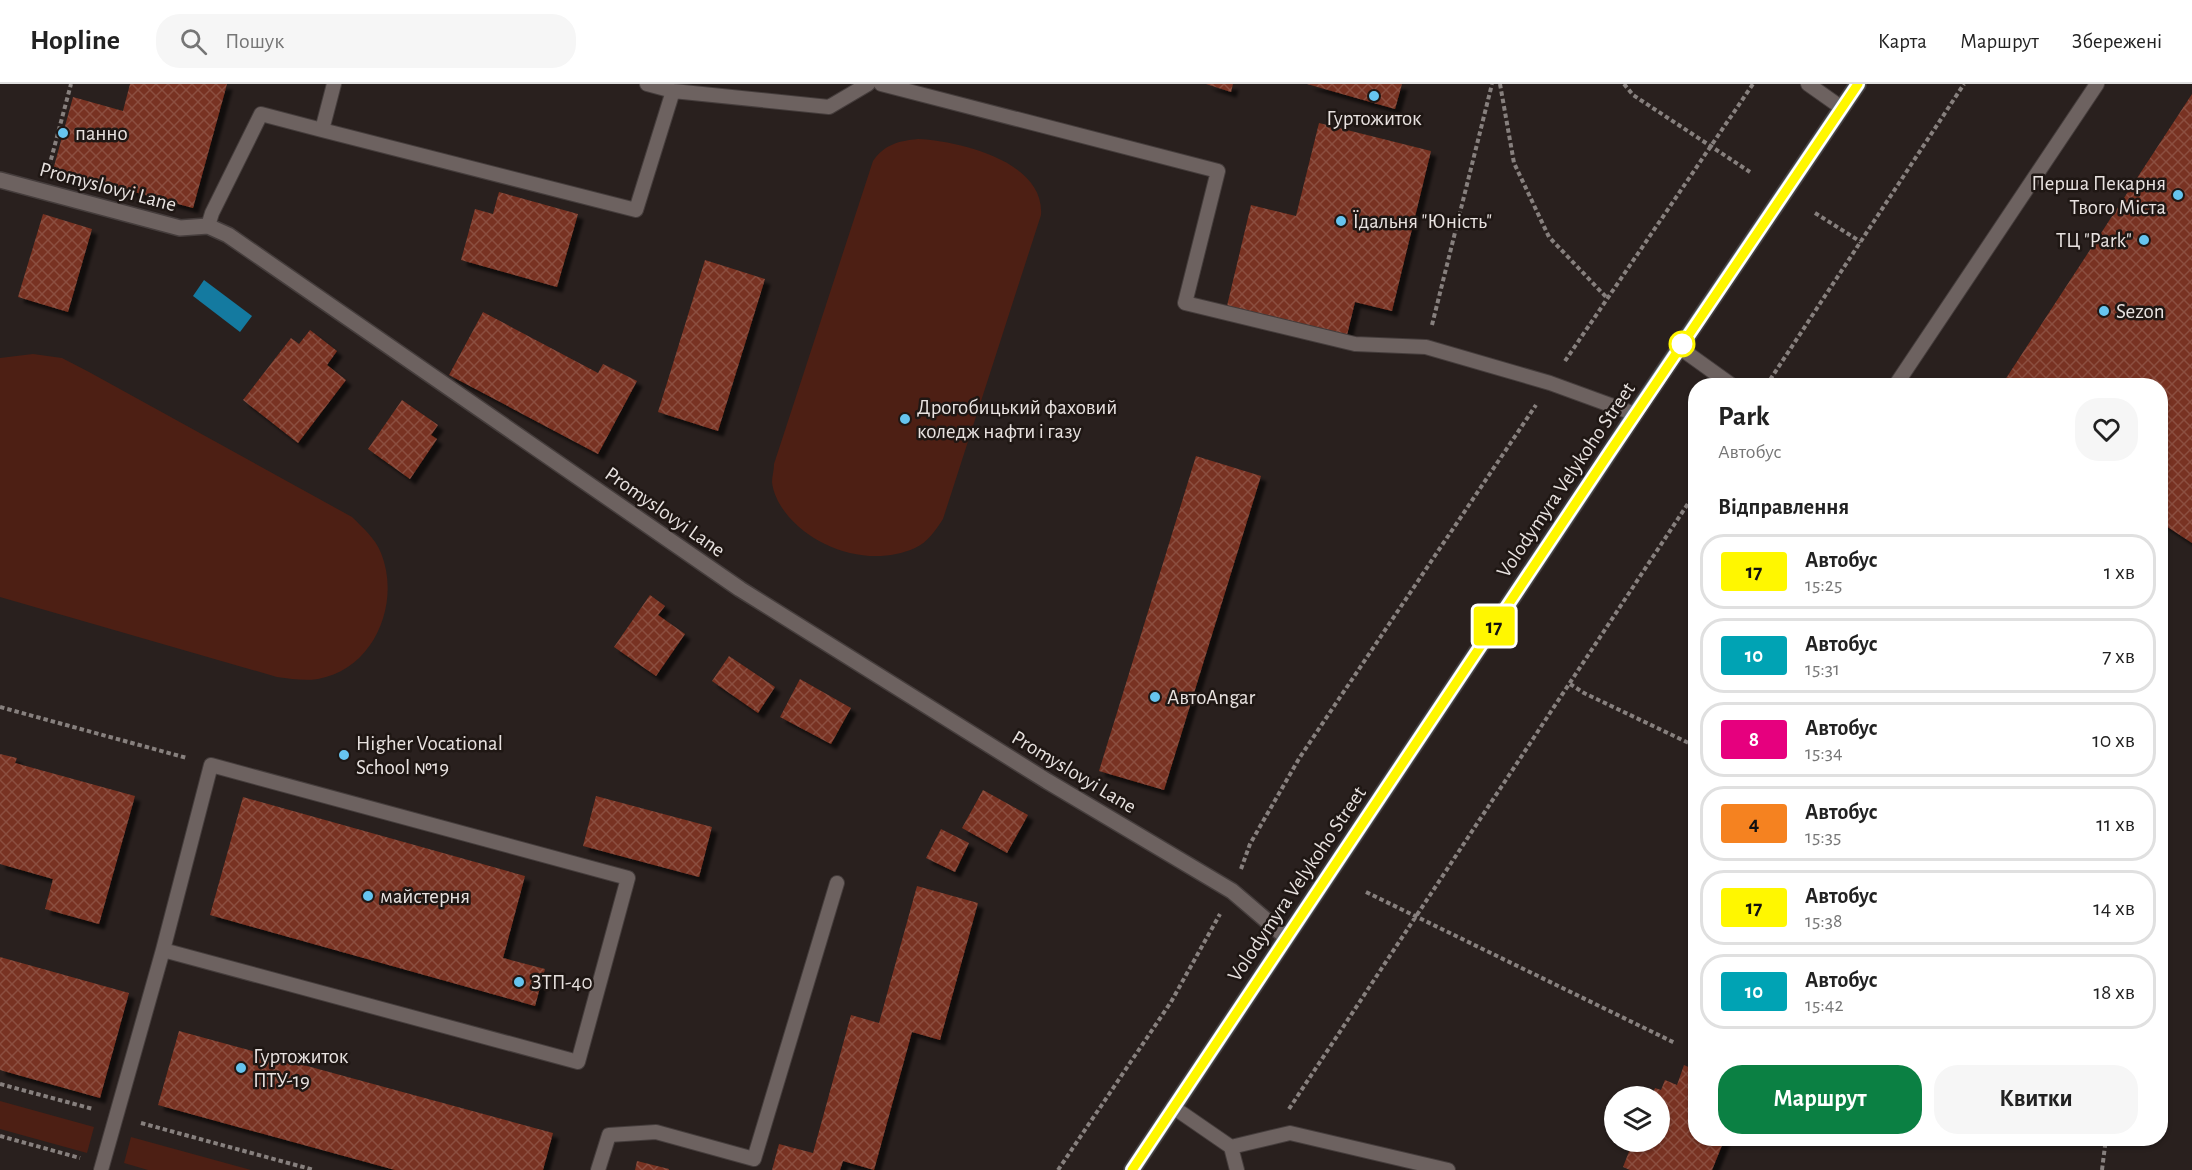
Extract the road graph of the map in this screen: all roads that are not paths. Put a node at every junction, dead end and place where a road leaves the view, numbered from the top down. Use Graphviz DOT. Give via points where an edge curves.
graph roads {
  1 [pos="334,84"];
  2 [pos="647,84"];
  3 [pos="868,84"];
  4 [pos="881,84"];
  5 [pos="1808,84"];
  6 [pos="1858,84"];
  7 [pos="2097,84"];
  8 [pos="673,91"];
  9 [pos="1842,108"];
  10 [pos="322,130"];
  11 [pos="0,180"];
  12 [pos="208,226"];
  13 [pos="1680,348"];
  14 [pos="1722,378"];
  15 [pos="1900,378"];
  16 [pos="1635,414"];
  17 [pos="837,883"];
  18 [pos="1286,937"];
  19 [pos="163,950"];
  20 [pos="1173,1107"];
  21 [pos="1231,1147"];
  22 [pos="101,1167"];
  23 [pos="598,1170"];
  24 [pos="1132,1170"];
  25 [pos="1237,1170"];
  26 [pos="1448,1170"];
  1 -- 10 [label="lane"];
  2 -- 8 [label="lane"];
  3 -- 8 [label="lane" via="829,107"];
  4 -- 16 [label="lane" via="1218,171 1185,303 1355,344 1426,347 1550,383"];
  5 -- 9 [label="lane"];
  6 -- 9 [label="street, Volodymyra Velykoho Street"];
  7 -- 15 [label="lane"];
  8 -- 10 [label="lane" via="636,210"];
  9 -- 13 [label="street, Volodymyra Velykoho Street"];
  10 -- 12 [label="lane" via="261,114"];
  11 -- 12 [label="street, Promyslovyi Lane" via="180,228"];
  12 -- 18 [label="street, Promyslovyi Lane" via="228,234 740,589 1047,781 1232,891"];
  13 -- 14 [label="lane"];
  13 -- 16 [label="street, Volodymyra Velykoho Street"];
  16 -- 18 [label="street, Volodymyra Velykoho Street"];
  17 -- 23 [label="lane" via="754,1159 656,1132 609,1135"];
  18 -- 20 [label="street, Volodymyra Velykoho Street"];
  19 -- 19 [label="lane" via="211,765 628,878 578,1062"];
  19 -- 22 [label="lane"];
  20 -- 21 [label="lane"];
  20 -- 24 [label="street, Volodymyra Velykoho Street"];
  21 -- 25 [label="lane"];
  21 -- 26 [label="lane" via="1290,1133"];
}
